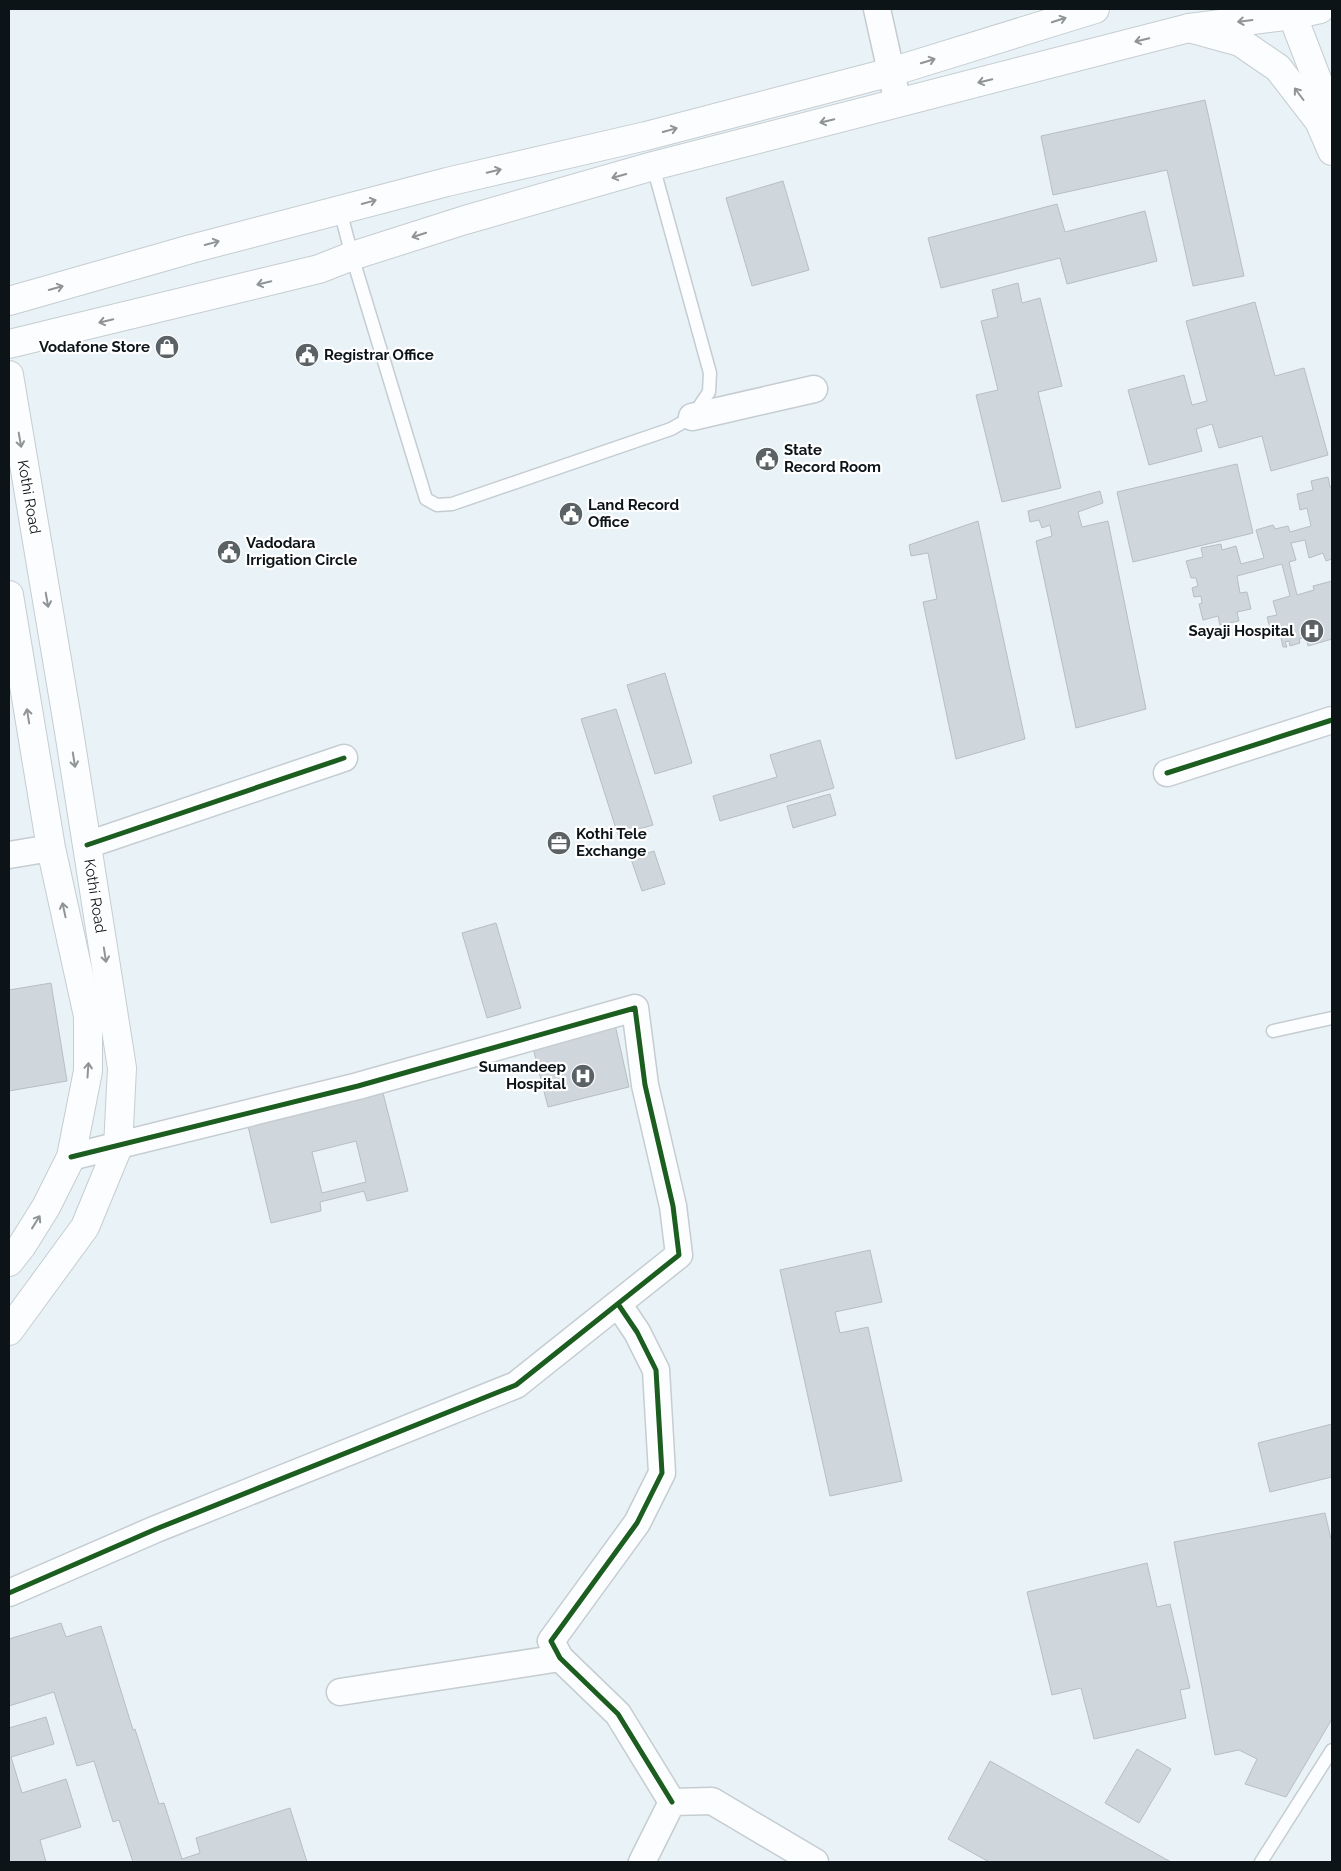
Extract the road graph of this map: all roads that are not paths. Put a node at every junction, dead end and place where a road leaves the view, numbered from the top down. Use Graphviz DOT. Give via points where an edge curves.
graph roads {
  1 [pos="877,9"];
  2 [pos="1095,9"];
  3 [pos="1320,9"];
  4 [pos="1291,12"];
  5 [pos="1189,28"];
  6 [pos="891,72"];
  7 [pos="898,103"];
  8 [pos="1332,134"];
  9 [pos="1332,151"];
  10 [pos="653,166"];
  11 [pos="340,210"];
  12 [pos="352,256"];
  13 [pos="9,301"];
  14 [pos="9,344"];
  15 [pos="9,374"];
  16 [pos="814,389"];
  17 [pos="692,417"];
  18 [pos="10,605"];
  19 [pos="1332,720"];
  20 [pos="344,758"];
  21 [pos="1167,773"];
  22 [pos="87,846"];
  23 [pos="51,848"];
  24 [pos="9,855"];
  25 [pos="1332,1018"];
  26 [pos="1273,1032"];
  27 [pos="118,1147"];
  28 [pos="71,1158"];
  29 [pos="9,1262"];
  30 [pos="618,1304"];
  31 [pos="9,1331"];
  32 [pos="9,1593"];
  33 [pos="560,1658"];
  34 [pos="340,1692"];
  35 [pos="1332,1750"];
  36 [pos="672,1802"];
  37 [pos="642,1862"];
  38 [pos="815,1862"];
  39 [pos="1261,1862"];
  1 -- 6 [label="street"];
  6 -- 2 [label="main road, one-way"];
  3 -- 4 [label="main road"];
  4 -- 5 [label="main road, one-way"];
  4 -- 8 [label="main road" via="1325,100"];
  5 -- 7 [label="main road, one-way"];
  9 -- 5 [label="main road, one-way" via="1319,121 1278,68 1240,42"];
  6 -- 7 [label="street"];
  11 -- 6 [label="main road, one-way" via="646,136"];
  7 -- 10 [label="main road, one-way"];
  10 -- 12 [label="main road, one-way"];
  10 -- 17 [label="lane" via="710,373 709,392"];
  11 -- 12 [label="lane"];
  13 -- 11 [label="main road, one-way"];
  12 -- 14 [label="main road, one-way" via="319,269"];
  12 -- 17 [label="lane" via="426,499 437,505 452,504 671,429"];
  15 -- 22 [label="main road, Kothi Road, one-way"];
  16 -- 17 [label="street"];
  23 -- 18 [label="main road, Kothi Road, one-way"];
  19 -- 21 [label="street"];
  20 -- 22 [label="street"];
  22 -- 27 [label="main road, Kothi Road, one-way" via="122,1068"];
  23 -- 24 [label="street"];
  28 -- 23 [label="main road, Kothi Road, one-way" via="88,1071 88,1016"];
  25 -- 26 [label="lane"];
  27 -- 28 [label="street"];
  27 -- 30 [label="street" via="358,1086 635,1008 645,1086 673,1206 679,1255"];
  27 -- 31 [label="main road, Kothi Road" via="85,1228"];
  29 -- 28 [label="main road, Kothi Road, one-way" via="46,1207"];
  30 -- 32 [label="street" via="516,1385 165,1525"];
  30 -- 33 [label="street" via="656,1370 662,1473 637,1522 551,1641"];
  33 -- 34 [label="street"];
  33 -- 36 [label="street" via="618,1714"];
  35 -- 39 [label="lane"];
  36 -- 37 [label="street"];
  36 -- 38 [label="street" via="712,1801"];
}
